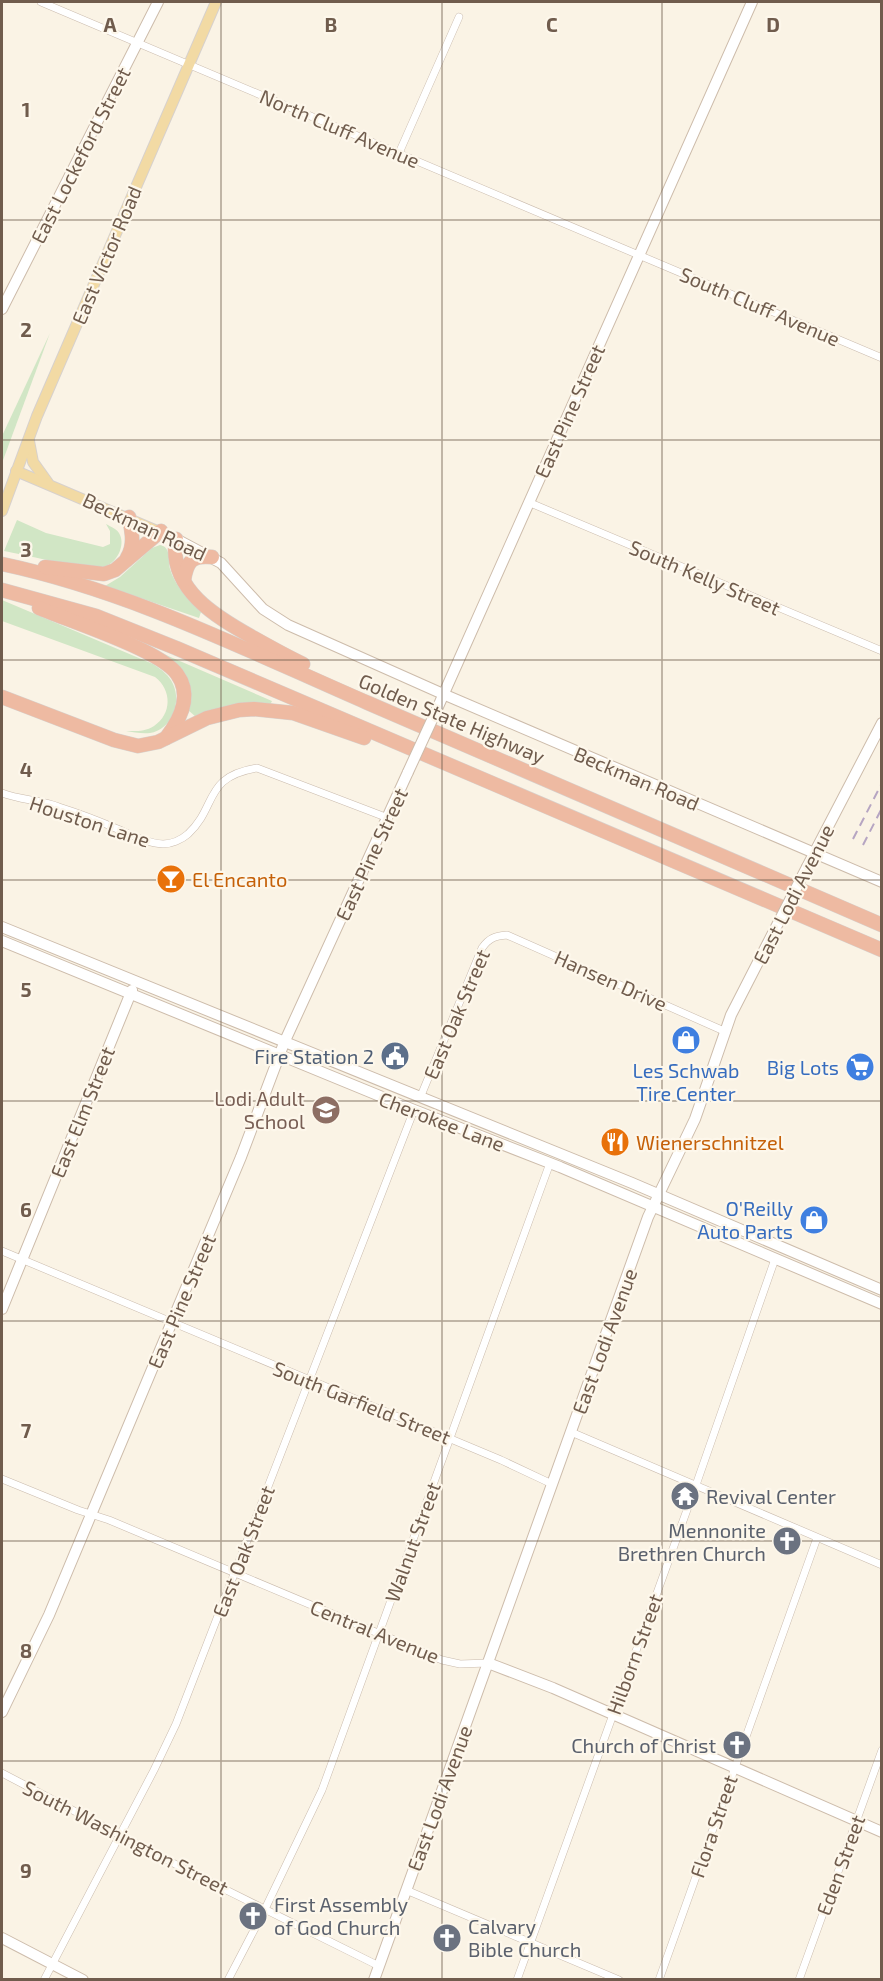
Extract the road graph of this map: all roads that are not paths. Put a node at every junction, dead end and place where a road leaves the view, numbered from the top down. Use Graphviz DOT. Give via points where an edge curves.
graph roads {
  1 [pos="42,2"];
  2 [pos="158,2"];
  3 [pos="216,2"];
  4 [pos="752,2"];
  5 [pos="459,17"];
  6 [pos="136,42"];
  7 [pos="189,65"];
  8 [pos="399,153"];
  9 [pos="638,256"];
  10 [pos="2,309"];
  11 [pos="882,358"];
  12 [pos="28,438"];
  13 [pos="16,471"];
  14 [pos="48,483"];
  15 [pos="528,502"];
  16 [pos="2,511"];
  17 [pos="129,517"];
  18 [pos="160,531"];
  19 [pos="176,539"];
  20 [pos="212,557"];
  21 [pos="2,562"];
  22 [pos="122,565"];
  23 [pos="184,580"];
  24 [pos="2,591"];
  25 [pos="882,651"];
  26 [pos="443,694"];
  27 [pos="2,697"];
  28 [pos="358,699"];
  29 [pos="882,723"];
  30 [pos="166,738"];
  31 [pos="411,747"];
  32 [pos="2,793"];
  33 [pos="388,818"];
  34 [pos="814,854"];
  35 [pos="882,882"];
  36 [pos="882,925"];
  37 [pos="2,927"];
  38 [pos="496,935"];
  39 [pos="2,941"];
  40 [pos="882,950"];
  41 [pos="135,981"];
  42 [pos="130,994"];
  43 [pos="724,1032"];
  44 [pos="284,1043"];
  45 [pos="280,1056"];
  46 [pos="420,1098"];
  47 [pos="414,1110"];
  48 [pos="550,1163"];
  49 [pos="659,1194"];
  50 [pos="653,1206"];
  51 [pos="2,1251"];
  52 [pos="21,1260"];
  53 [pos="776,1260"];
  54 [pos="882,1290"];
  55 [pos="882,1304"];
  56 [pos="2,1309"];
  57 [pos="171,1323"];
  58 [pos="309,1381"];
  59 [pos="571,1432"];
  60 [pos="450,1439"];
  61 [pos="2,1479"];
  62 [pos="552,1484"];
  63 [pos="696,1485"];
  64 [pos="92,1513"];
  65 [pos="817,1538"];
  66 [pos="882,1565"];
  67 [pos="235,1572"];
  68 [pos="379,1634"];
  69 [pos="488,1663"];
  70 [pos="2,1712"];
  71 [pos="612,1715"];
  72 [pos="882,1750"];
  73 [pos="734,1768"];
  74 [pos="2,1773"];
  75 [pos="856,1821"];
  76 [pos="882,1832"];
  77 [pos="120,1835"];
  78 [pos="406,1890"];
  79 [pos="265,1909"];
  80 [pos="2,1938"];
  81 [pos="530,1942"];
  82 [pos="53,1964"];
  83 [pos="379,1966"];
  84 [pos="44,1980"];
  85 [pos="83,1980"];
  86 [pos="228,1980"];
  87 [pos="374,1980"];
  88 [pos="517,1980"];
  89 [pos="619,1980"];
  90 [pos="659,1980"];
  91 [pos="799,1980"];
  1 -- 6 [label="street, North Cluff Avenue"];
  2 -- 6 [label="street, East Lockeford Street"];
  3 -- 7 [label="main road, East Victor Road"];
  4 -- 9 [label="street, East Pine Street"];
  5 -- 8 [label="street"];
  6 -- 7 [label="street, North Cluff Avenue"];
  6 -- 10 [label="street, East Lockeford Street"];
  7 -- 8 [label="street, North Cluff Avenue"];
  7 -- 12 [label="main road, East Victor Road"];
  8 -- 9 [label="street, North Cluff Avenue"];
  9 -- 11 [label="street, South Cluff Avenue"];
  9 -- 15 [label="street, East Pine Street"];
  12 -- 13 [label="main road, East Victor Road"];
  12 -- 14 [label="main road" via="33,462"];
  13 -- 14 [label="main road, Beckman Road"];
  13 -- 16 [label="main road, East Victor Road"];
  14 -- 17 [label="main road, Beckman Road"];
  15 -- 25 [label="street, South Kelly Street"];
  15 -- 26 [label="street, East Pine Street"];
  17 -- 18 [label="main road, Beckman Road"];
  17 -- 22 [label="highway" via="132,546"];
  18 -- 19 [label="main road, Beckman Road"];
  18 -- 22 [label="highway"];
  19 -- 20 [label="street, Beckman Road"];
  19 -- 23 [label="highway" via="177,567"];
  20 -- 23 [label="highway" via="190,561"];
  20 -- 26 [label="street, Beckman Road" via="275,618"];
  21 -- 22 [label="highway" via="104,574"];
  21 -- 28 [label="highway, Golden State Highway" via="142,606 229,640"];
  23 -- 28 [label="highway" via="205,608 224,621 332,679"];
  24 -- 30 [label="highway" via="112,637 170,667 182,683 184,706"];
  24 -- 31 [label="highway" via="96,616"];
  26 -- 33 [label="street, East Pine Street, bridge"];
  26 -- 34 [label="street, Beckman Road"];
  27 -- 30 [label="highway" via="127,744 149,745"];
  28 -- 36 [label="highway, Golden State Highway"];
  29 -- 34 [label="street, East Lodi Avenue"];
  30 -- 31 [label="highway" via="207,718 264,708"];
  31 -- 40 [label="highway"];
  32 -- 33 [label="street, Houston Lane" via="57,806 135,837 164,844 187,836 223,782 257,768"];
  33 -- 44 [label="street, East Pine Street"];
  34 -- 35 [label="street, Beckman Road"];
  34 -- 43 [label="street, East Lodi Avenue, bridge"];
  37 -- 41 [label="street, Cherokee Lane"];
  38 -- 43 [label="street, Hansen Drive" via="507,934"];
  38 -- 46 [label="street, East Oak Street" via="482,948"];
  39 -- 42 [label="street, Cherokee Lane"];
  41 -- 42 [label="street, East Elm Street"];
  41 -- 44 [label="street, Cherokee Lane"];
  42 -- 45 [label="street, Cherokee Lane"];
  42 -- 52 [label="street, East Elm Street"];
  43 -- 49 [label="street, East Lodi Avenue" via="691,1128"];
  44 -- 45 [label="street, East Pine Street"];
  44 -- 46 [label="street, Cherokee Lane"];
  45 -- 47 [label="street, Cherokee Lane"];
  45 -- 57 [label="street, East Pine Street"];
  46 -- 49 [label="street, Cherokee Lane"];
  47 -- 48 [label="street, Cherokee Lane"];
  47 -- 58 [label="street, East Oak Street"];
  48 -- 50 [label="street, Cherokee Lane"];
  48 -- 60 [label="street, Walnut Street"];
  49 -- 50 [label="street, East Lodi Avenue"];
  49 -- 54 [label="street, Cherokee Lane"];
  50 -- 53 [label="street, Cherokee Lane"];
  50 -- 59 [label="street, East Lodi Avenue"];
  51 -- 52 [label="street, South Garfield Street"];
  52 -- 56 [label="street, East Elm Street"];
  52 -- 57 [label="street, South Garfield Street"];
  53 -- 55 [label="street, Cherokee Lane"];
  53 -- 63 [label="street, Hilborn Street"];
  57 -- 58 [label="street, South Garfield Street"];
  57 -- 64 [label="street, East Pine Street"];
  58 -- 60 [label="street, South Garfield Street"];
  58 -- 67 [label="street, East Oak Street"];
  59 -- 62 [label="street, East Lodi Avenue"];
  59 -- 63 [label="street"];
  60 -- 62 [label="street, South Garfield Street"];
  60 -- 68 [label="street, Walnut Street"];
  61 -- 64 [label="street, Central Avenue"];
  62 -- 69 [label="street, East Lodi Avenue"];
  63 -- 65 [label="street"];
  63 -- 71 [label="street, Hilborn Street"];
  64 -- 67 [label="street, Central Avenue"];
  64 -- 70 [label="street, East Pine Street"];
  65 -- 66 [label="street"];
  65 -- 73 [label="street, Flora Street"];
  67 -- 68 [label="street, Central Avenue"];
  67 -- 77 [label="street, East Oak Street" via="176,1724"];
  68 -- 69 [label="street, Central Avenue" via="442,1660"];
  68 -- 79 [label="street, Walnut Street" via="322,1790"];
  69 -- 71 [label="street, Central Avenue"];
  69 -- 78 [label="street, East Lodi Avenue"];
  71 -- 73 [label="street, Central Avenue"];
  71 -- 81 [label="street, Hilborn Street"];
  72 -- 75 [label="street, Eden Street"];
  73 -- 75 [label="street, Central Avenue"];
  73 -- 90 [label="street, Flora Street"];
  74 -- 77 [label="street, South Washington Street"];
  75 -- 76 [label="street, Central Avenue"];
  75 -- 91 [label="street, Eden Street"];
  77 -- 79 [label="street, South Washington Street"];
  77 -- 82 [label="street, East Oak Street"];
  78 -- 81 [label="street"];
  78 -- 83 [label="street, East Lodi Avenue"];
  79 -- 83 [label="street, South Washington Street"];
  79 -- 86 [label="street, Walnut Street"];
  80 -- 82 [label="street"];
  81 -- 88 [label="street, Hilborn Street"];
  81 -- 89 [label="street"];
  82 -- 84 [label="street, East Oak Street"];
  82 -- 85 [label="street"];
  83 -- 87 [label="street, East Lodi Avenue"];
}
